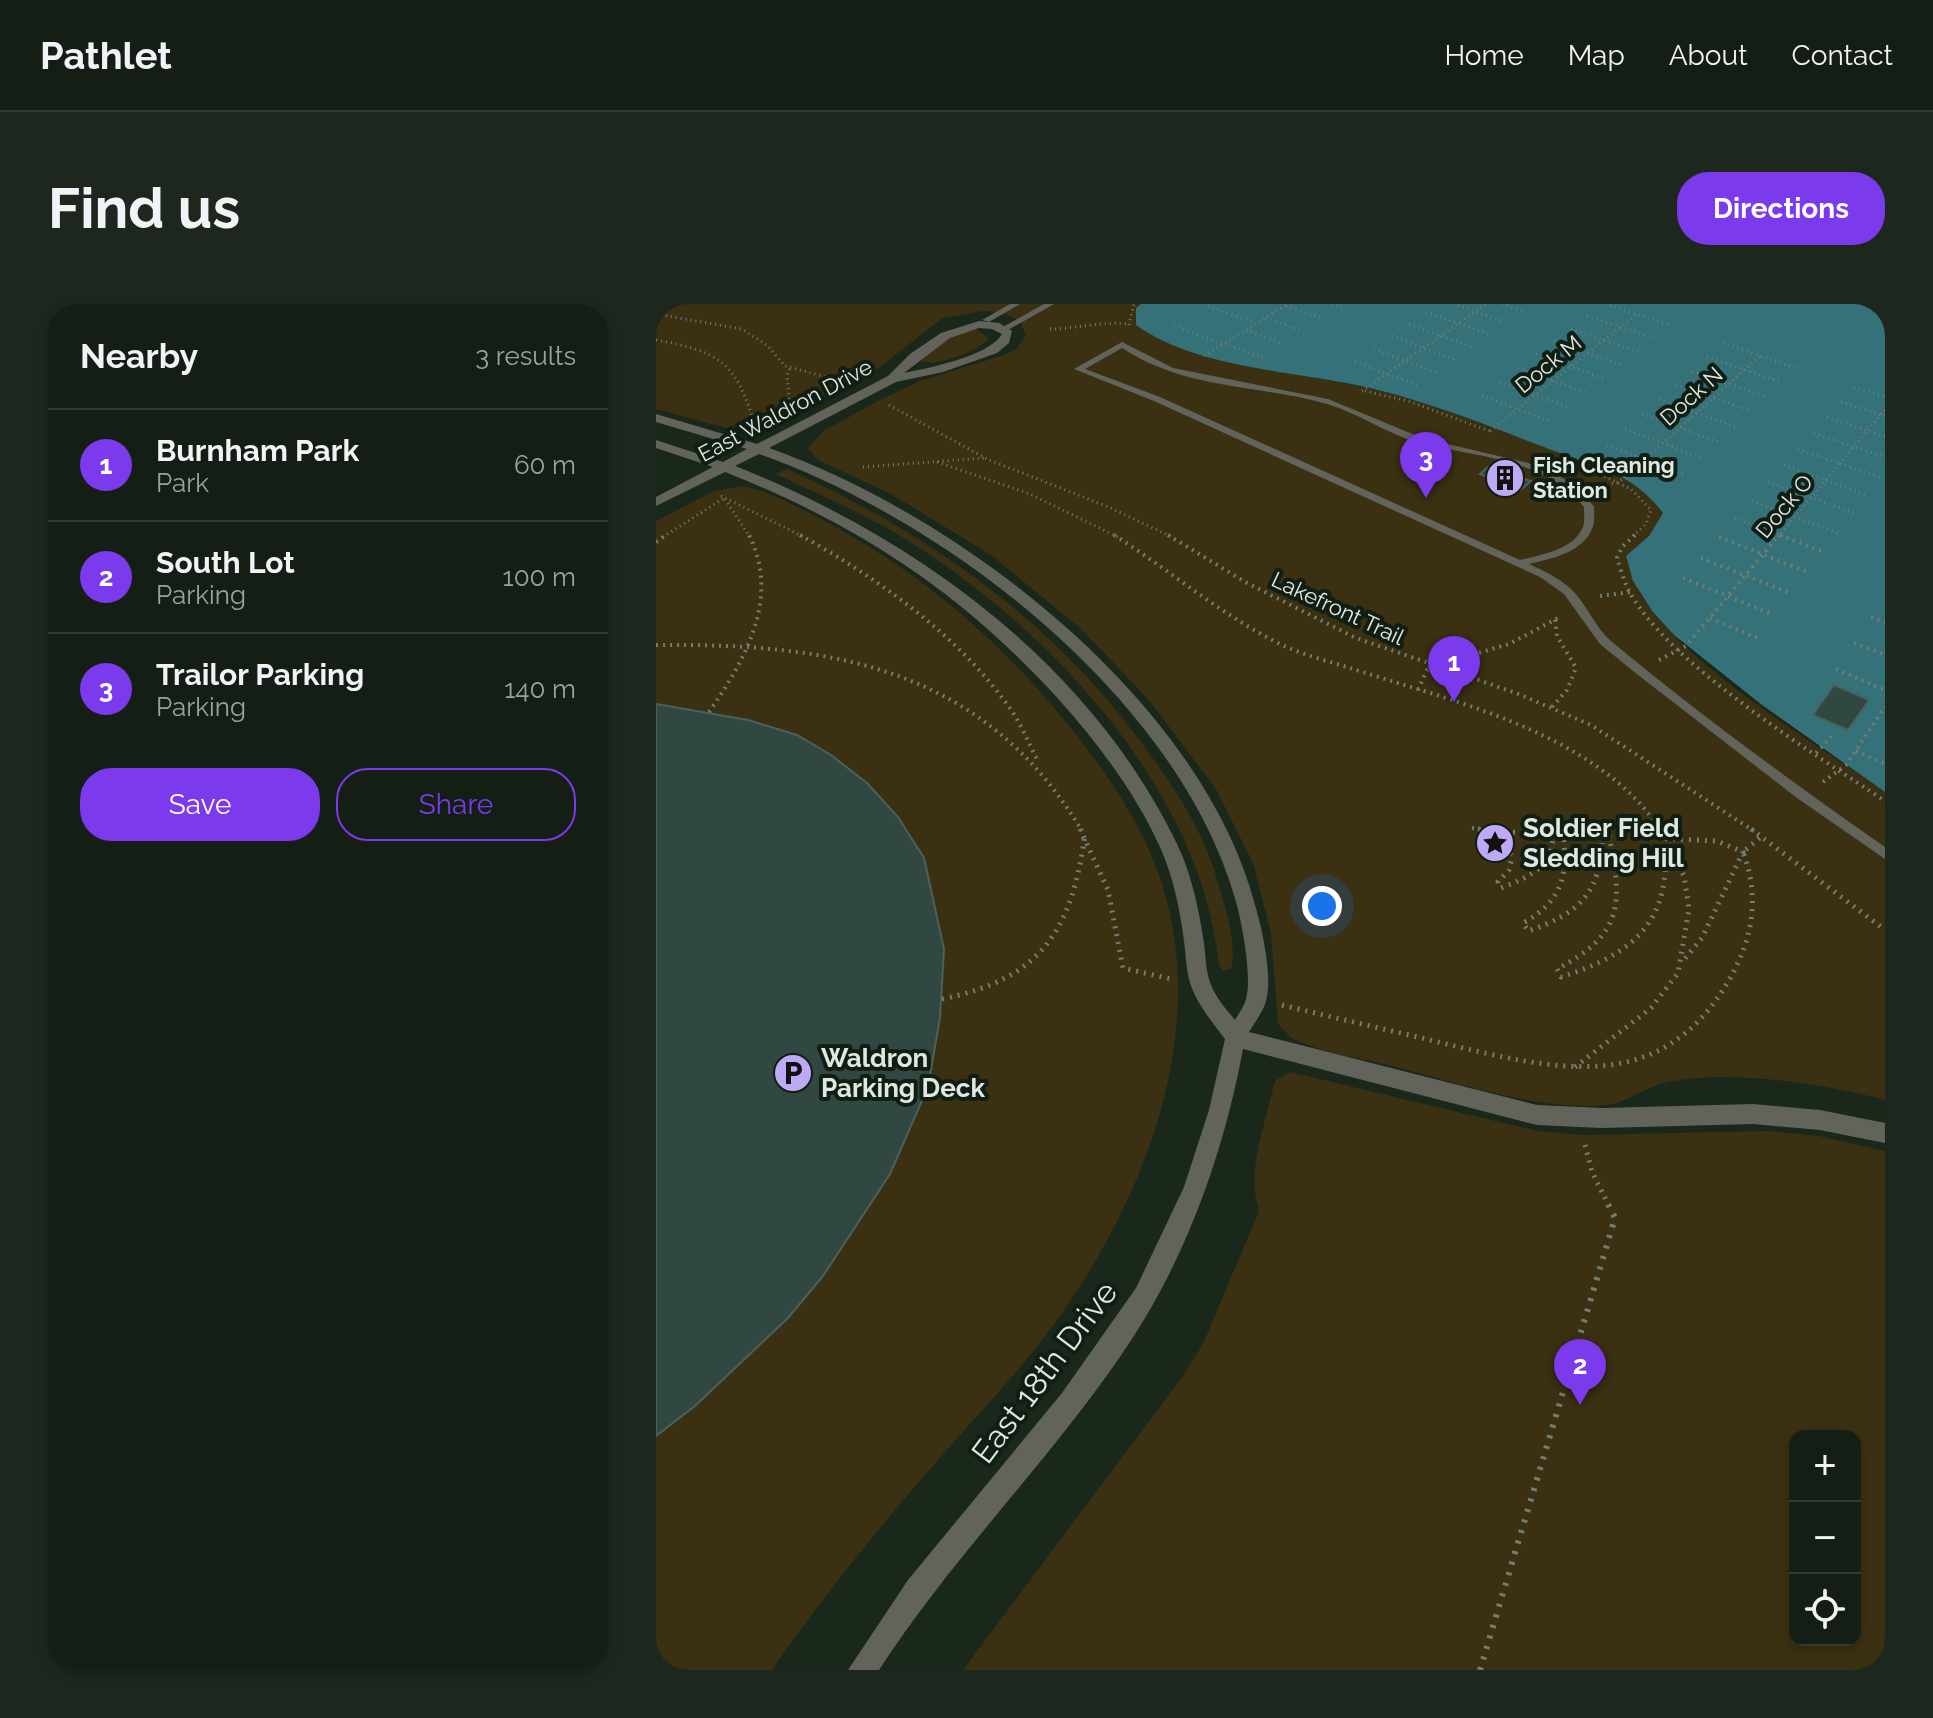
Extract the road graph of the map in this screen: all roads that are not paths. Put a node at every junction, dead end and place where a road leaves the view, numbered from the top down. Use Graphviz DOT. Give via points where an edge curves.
graph roads {
  1 [pos="1016,304"];
  2 [pos="1033,304"];
  3 [pos="1050,304"];
  4 [pos="996,324"];
  5 [pos="892,379"];
  6 [pos="656,418"];
  7 [pos="656,444"];
  8 [pos="761,448"];
  9 [pos="726,466"];
  10 [pos="656,502"];
  11 [pos="1522,563"];
  12 [pos="1885,854"];
  13 [pos="1236,1038"];
  14 [pos="1885,1133"];
  15 [pos="862,1670"];
  1 -- 4 [label="lane"];
  2 -- 4 [label="lane"];
  3 -- 4 [label="lane"];
  4 -- 5 [label="street, East Waldron Drive" via="964,321 947,327 907,358"];
  4 -- 5 [label="street, East Waldron Drive" via="1007,338 993,350"];
  5 -- 8 [label="street, East Waldron Drive"];
  6 -- 8 [label="street, East 18th Drive"];
  7 -- 9 [label="street"];
  8 -- 9 [label="street, East Waldron Drive"];
  8 -- 13 [label="street, East 18th Drive" via="825,474 964,551 1047,616 1148,725 1198,794 1239,871 1254,944 1258,999"];
  9 -- 10 [label="street, East Waldron Drive"];
  9 -- 13 [label="street" via="792,491 884,541 1003,630 1054,682 1136,787 1169,847 1188,904 1201,987"];
  11 -- 11 [label="lane" via="1566,550 1586,530 1590,509 1584,497 1560,480 1470,448 1419,440 1326,401 1168,369 1122,344 1078,369 1157,399"];
  11 -- 12 [label="lane" via="1568,592 1604,641 1637,668"];
  13 -- 14 [label="street" via="1537,1115 1580,1120 1782,1115"];
  13 -- 15 [label="street, East 18th Drive" via="1220,1110 1179,1226 1153,1279 1104,1359 929,1572"];
}
